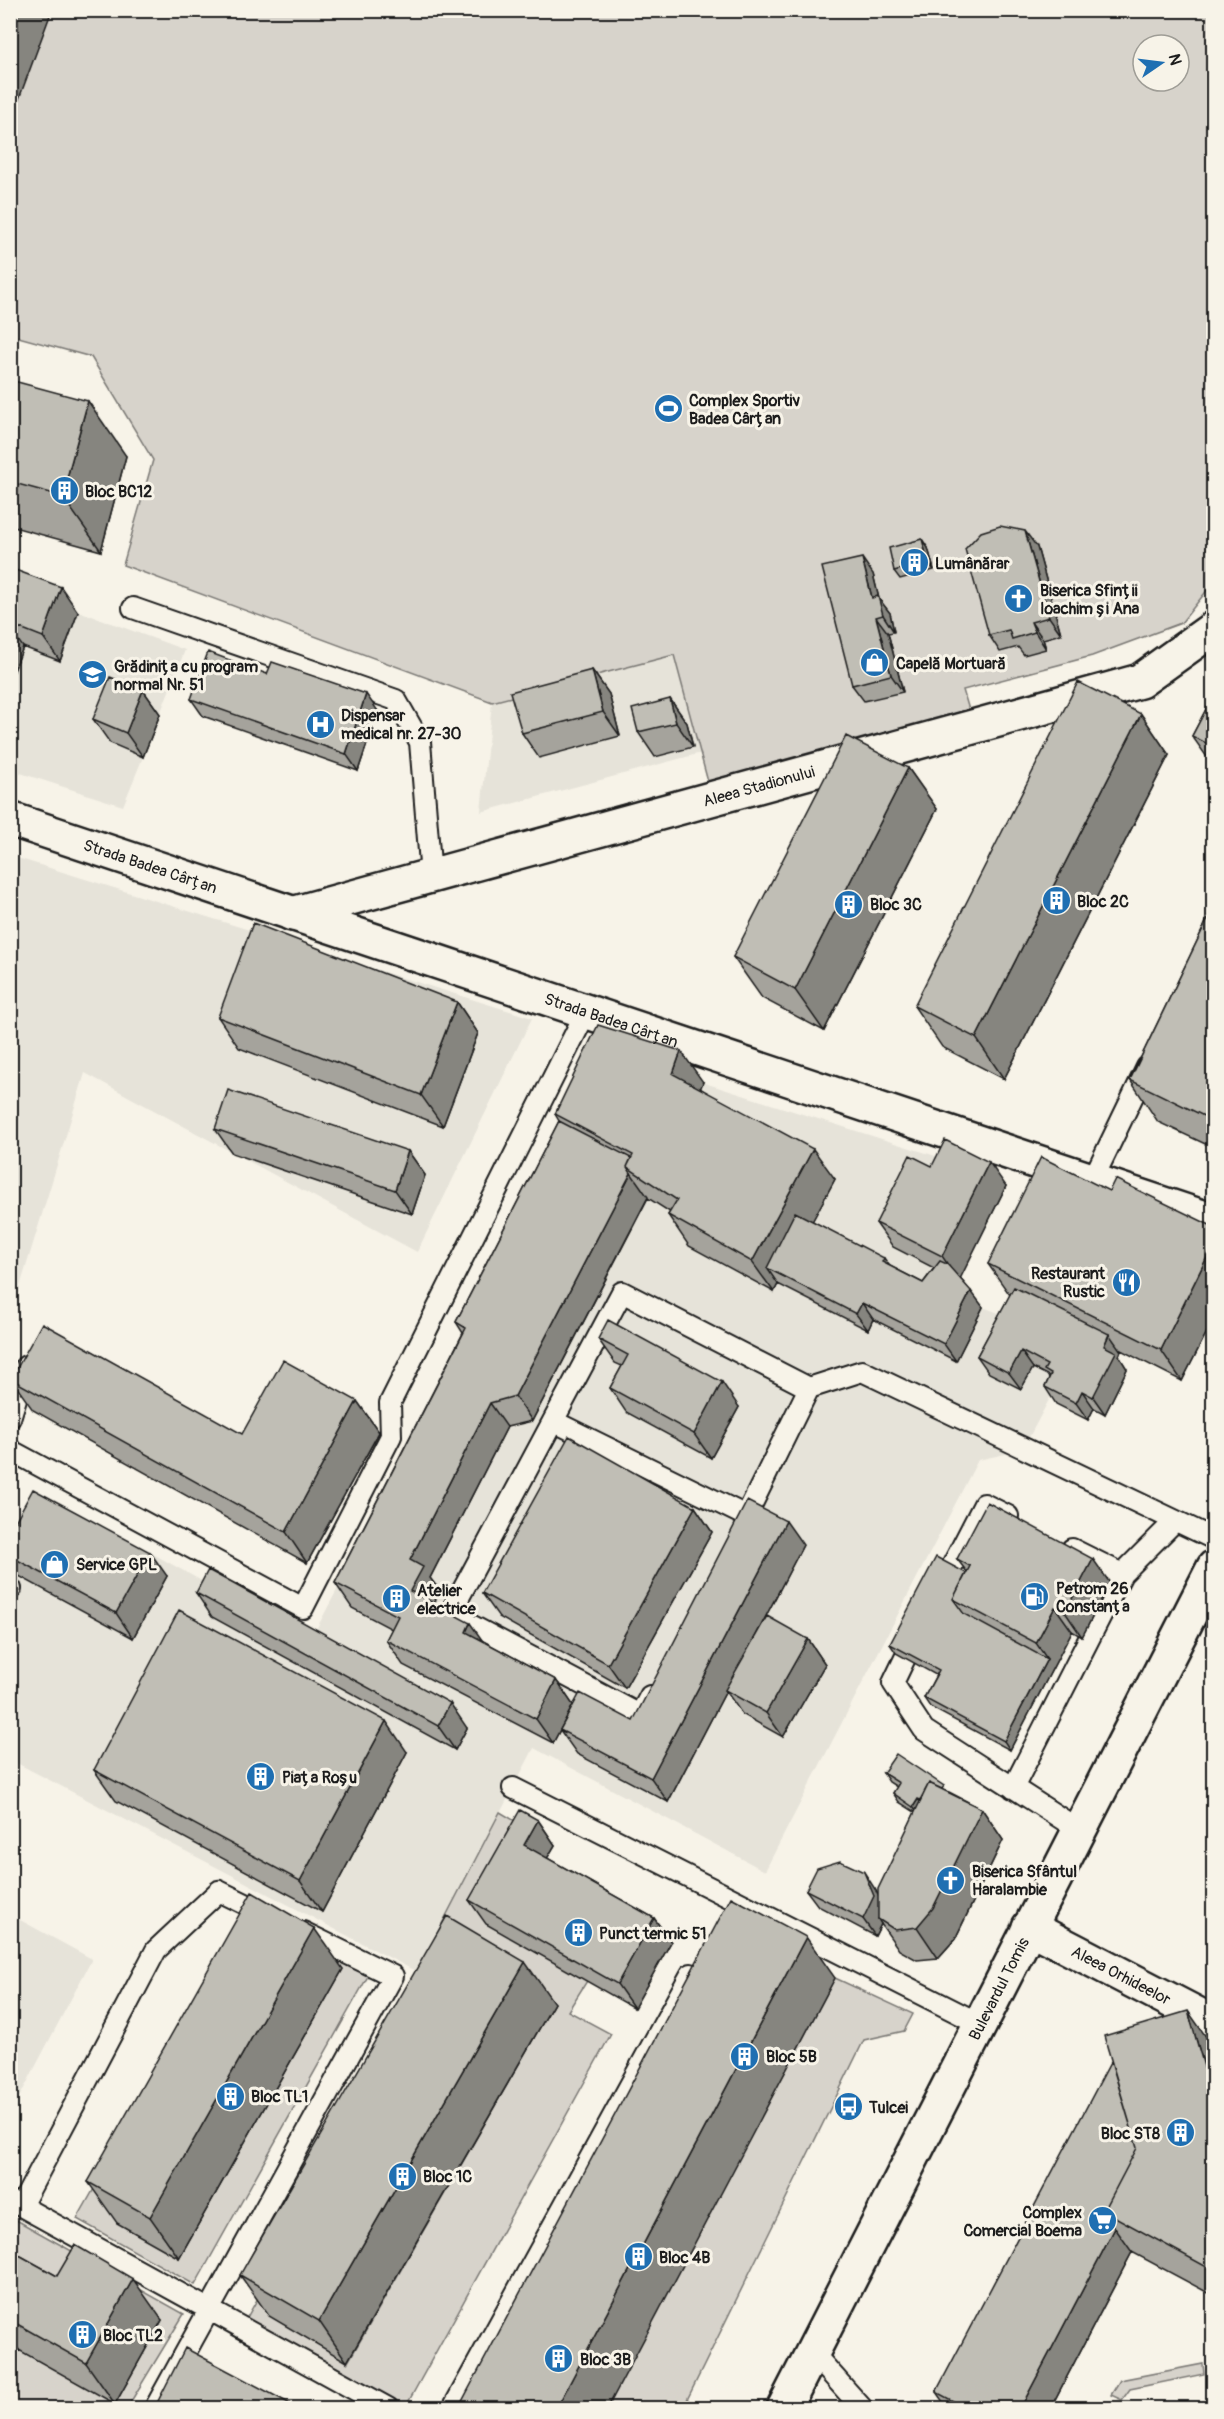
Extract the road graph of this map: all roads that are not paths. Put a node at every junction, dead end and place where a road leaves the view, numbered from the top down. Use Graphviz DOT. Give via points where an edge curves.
graph roads {
  1 [pos="133,608"];
  2 [pos="1214,628"];
  3 [pos="10,819"];
  4 [pos="431,876"];
  5 [pos="292,914"];
  6 [pos="586,1012"];
  7 [pos="1156,1050"];
  8 [pos="1092,1181"];
  9 [pos="1214,1221"];
  10 [pos="30,1354"];
  11 [pos="809,1388"];
  12 [pos="10,1418"];
  13 [pos="553,1421"];
  14 [pos="10,1450"];
  15 [pos="746,1516"];
  16 [pos="1175,1521"];
  17 [pos="1026,1526"];
  18 [pos="735,1537"];
  19 [pos="1214,1539"];
  20 [pos="1058,1542"];
  21 [pos="1214,1567"];
  22 [pos="950,1570"];
  23 [pos="1122,1574"];
  24 [pos="905,1658"];
  25 [pos="657,1684"];
  26 [pos="513,1788"];
  27 [pos="1013,1788"];
  28 [pos="1079,1830"];
  29 [pos="732,1899"];
  30 [pos="720,1920"];
  31 [pos="1029,1927"];
  32 [pos="698,1961"];
  33 [pos="1214,2022"];
  34 [pos="980,2024"];
  35 [pos="16,2203"];
  36 [pos="209,2310"];
  37 [pos="812,2352"];
  38 [pos="155,2409"];
  39 [pos="388,2409"];
  40 [pos="453,2409"];
  41 [pos="784,2409"];
  42 [pos="862,2409"];
  1 -- 4 [label="lane" via="396,700 420,742"];
  2 -- 4 [label="street, Aleea Stadionului" via="1140,681"];
  3 -- 5 [label="street, Strada Badea Cârțan"];
  4 -- 5 [label="street, Aleea Stadionului"];
  5 -- 6 [label="street, Strada Badea Cârțan"];
  6 -- 8 [label="street, Strada Badea Cârțan"];
  6 -- 14 [label="lane" via="390,1403 391,1436 303,1608"];
  7 -- 8 [label="lane"];
  8 -- 9 [label="street, Strada Badea Cârțan"];
  10 -- 12 [label="lane"];
  11 -- 13 [label="lane" via="622,1292"];
  11 -- 15 [label="lane"];
  11 -- 16 [label="lane" via="862,1371"];
  13 -- 15 [label="lane"];
  13 -- 25 [label="lane" via="450,1614 640,1715"];
  15 -- 18 [label="lane"];
  16 -- 19 [label="lane"];
  16 -- 23 [label="lane"];
  17 -- 22 [label="lane" via="984,1504"];
  20 -- 23 [label="lane"];
  21 -- 28 [label="street, Bulevardul Tomis"];
  23 -- 27 [label="lane"];
  24 -- 27 [label="lane" via="893,1683 924,1730"];
  26 -- 29 [label="lane"];
  27 -- 28 [label="lane"];
  28 -- 31 [label="street, Bulevardul Tomis"];
  29 -- 30 [label="lane"];
  29 -- 34 [label="lane"];
  31 -- 33 [label="street, Aleea Orhideelor"];
  31 -- 34 [label="street, Bulevardul Tomis"];
  32 -- 40 [label="lane"];
  34 -- 37 [label="street, Bulevardul Tomis"];
  35 -- 36 [label="lane"];
  35 -- 36 [label="lane" via="156,1950 219,1891 393,1976"];
  36 -- 38 [label="lane"];
  36 -- 39 [label="lane"];
  37 -- 41 [label="street, Bulevardul Tomis"];
  37 -- 42 [label="lane"];
}
